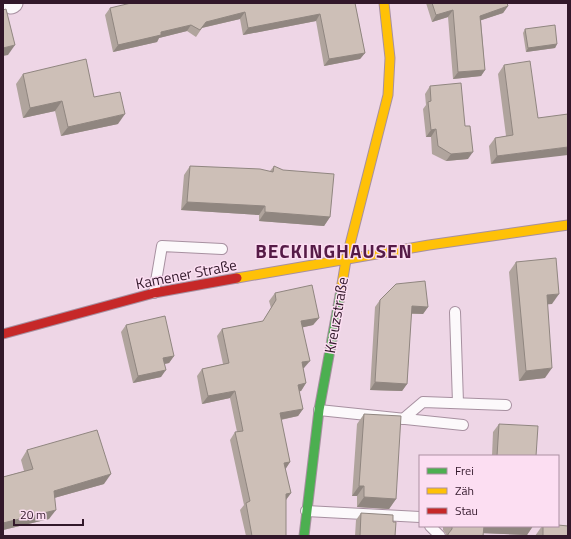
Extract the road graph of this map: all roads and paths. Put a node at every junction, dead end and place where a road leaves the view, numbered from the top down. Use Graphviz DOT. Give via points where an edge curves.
graph roads {
  1 [pos="384,3"];
  2 [pos="568,225"];
  3 [pos="222,249"];
  4 [pos="346,260"];
  5 [pos="154,293"];
  6 [pos="455,312"];
  7 [pos="3,334"];
  8 [pos="458,403"];
  9 [pos="506,405"];
  10 [pos="319,410"];
  11 [pos="403,419"];
  12 [pos="463,425"];
  13 [pos="306,511"];
  14 [pos="419,517"];
  15 [pos="431,527"];
  16 [pos="304,536"];
  17 [pos="440,536"];
  1 -- 4 [label="main road, Kreuzstraße" via="390,58 388,95"];
  2 -- 4 [label="main road, Kamener Straße"];
  3 -- 5 [label="lane" via="162,246"];
  4 -- 5 [label="main road, Kamener Straße"];
  4 -- 10 [label="main road, Kreuzstraße"];
  5 -- 7 [label="main road, Kamener Straße"];
  6 -- 8 [label="lane"];
  8 -- 9 [label="lane"];
  8 -- 11 [label="lane" via="423,402"];
  10 -- 11 [label="lane"];
  10 -- 13 [label="main road, Kreuzstraße"];
  11 -- 12 [label="lane"];
  13 -- 14 [label="lane"];
  13 -- 16 [label="main road, Kreuzstraße"];
  15 -- 17 [label="lane"];
}
